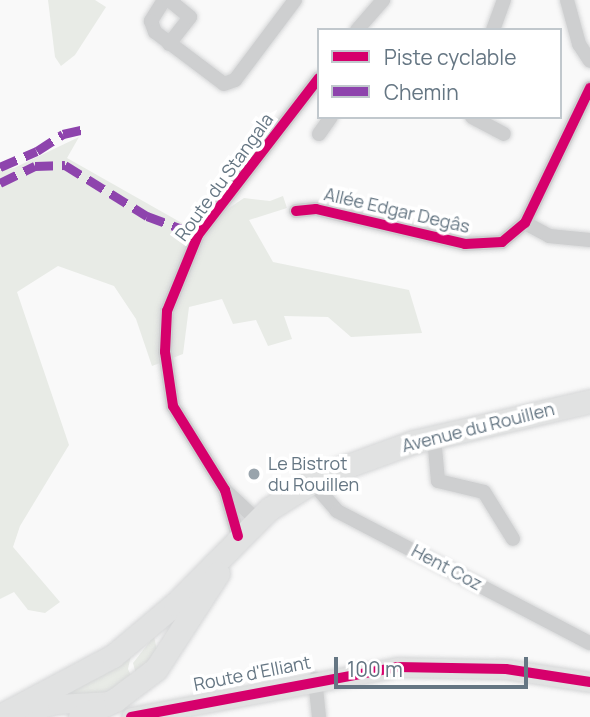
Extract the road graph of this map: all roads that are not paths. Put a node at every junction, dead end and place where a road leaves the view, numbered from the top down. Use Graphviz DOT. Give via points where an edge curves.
graph roads {
  1 [pos="167,0"];
  2 [pos="295,0"];
  3 [pos="383,0"];
  4 [pos="504,0"];
  5 [pos="567,0"];
  6 [pos="359,28"];
  7 [pos="494,28"];
  8 [pos="169,44"];
  9 [pos="590,61"];
  10 [pos="317,81"];
  11 [pos="590,88"];
  12 [pos="330,119"];
  13 [pos="476,119"];
  14 [pos="319,134"];
  15 [pos="504,134"];
  16 [pos="296,211"];
  17 [pos="525,223"];
  18 [pos="590,240"];
  19 [pos="590,401"];
  20 [pos="434,437"];
  21 [pos="314,485"];
  22 [pos="225,490"];
  23 [pos="259,517"];
  24 [pos="238,536"];
  25 [pos="513,539"];
  26 [pos="216,576"];
  27 [pos="153,624"];
  28 [pos="590,643"];
  29 [pos="169,653"];
  30 [pos="315,679"];
  31 [pos="590,682"];
  32 [pos="123,709"];
  33 [pos="0,716"];
  34 [pos="5,717"];
  35 [pos="79,717"];
  36 [pos="319,717"];
  1 -- 8 [label="street" via="151,21 155,33"];
  1 -- 8 [label="street" via="190,17"];
  2 -- 8 [label="street" via="230,83 213,79"];
  3 -- 6 [label="street"];
  4 -- 7 [label="street"];
  5 -- 9 [label="street" via="579,44"];
  10 -- 22 [label="street, Route du Stangala" via="198,235 169,301 165,352 173,406"];
  11 -- 17 [label="street"];
  12 -- 14 [label="street"];
  13 -- 15 [label="street"];
  16 -- 17 [label="street, Allée Edgar Degâs" via="316,209 477,246 502,242"];
  17 -- 18 [label="street" via="550,236"];
  19 -- 20 [label="main road, Avenue du Rouillen"];
  20 -- 21 [label="main road, Avenue du Rouillen" via="367,458"];
  20 -- 25 [label="street" via="438,481 484,492"];
  21 -- 23 [label="main road, Avenue du Rouillen"];
  21 -- 26 [label="main road, Avenue du Rouillen"];
  21 -- 28 [label="street, Hent Coz" via="337,511"];
  22 -- 23 [label="street, Route du Stangala"];
  22 -- 24 [label="street, Route du Stangala"];
  23 -- 24 [label="main road, Avenue du Rouillen"];
  23 -- 26 [label="street, Avenue du Rouillen" via="260,525"];
  24 -- 27 [label="main road, Avenue du Rouillen"];
  26 -- 29 [label="main road, Avenue du Rouillen"];
  27 -- 29 [label="street"];
  27 -- 33 [label="main road, Avenue du Rouillen" via="90,672"];
  29 -- 32 [label="main road, Avenue du Rouillen"];
  30 -- 31 [label="street, Route d'Elliant" via="433,666 526,670"];
  30 -- 32 [label="street, Route d'Elliant" via="176,705"];
  30 -- 36 [label="street"];
  32 -- 34 [label="street, Route d'Elliant" via="57,704"];
  32 -- 35 [label="main road, Avenue du Rouillen"];
}
